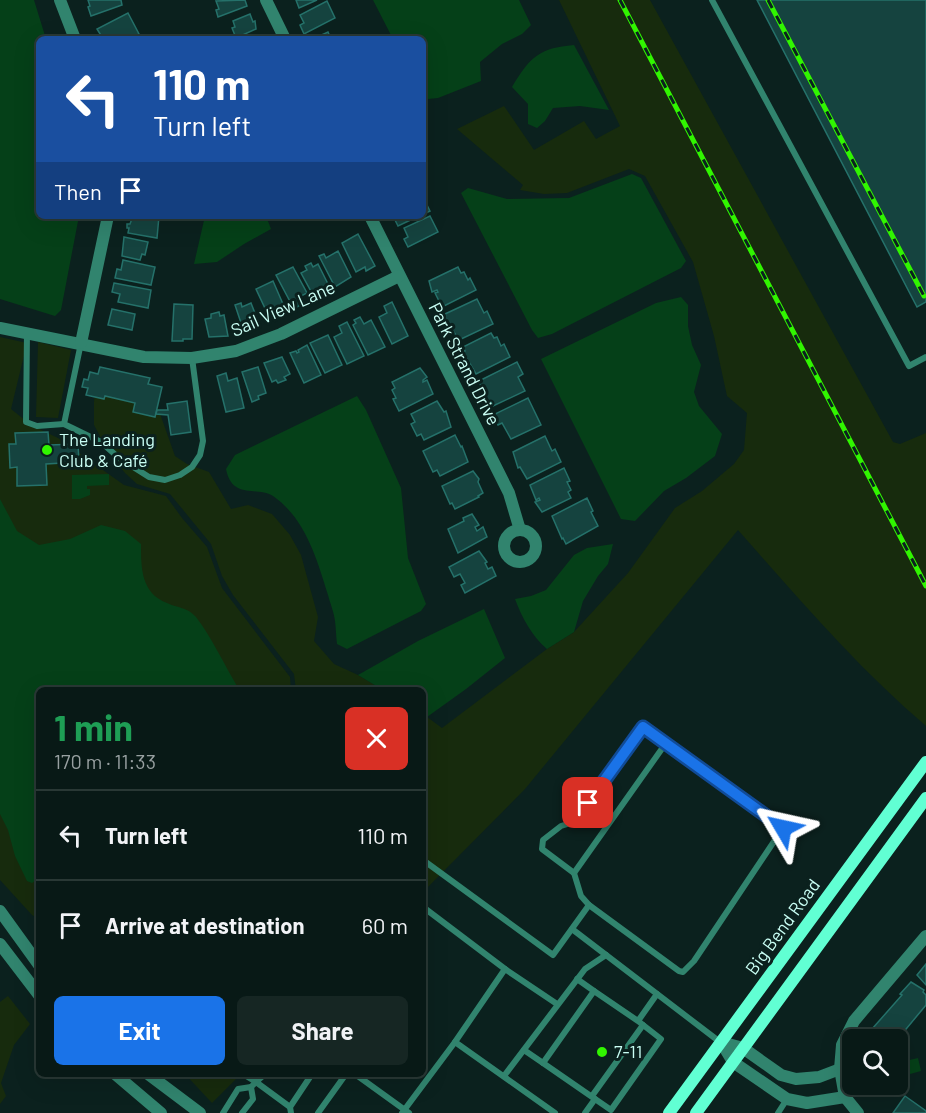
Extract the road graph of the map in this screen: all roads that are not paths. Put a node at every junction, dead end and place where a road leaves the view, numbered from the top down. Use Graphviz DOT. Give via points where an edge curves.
graph roads {
  1 [pos="60,0"];
  2 [pos="266,0"];
  3 [pos="712,0"];
  4 [pos="74,36"];
  5 [pos="284,36"];
  6 [pos="107,219"];
  7 [pos="371,219"];
  8 [pos="399,276"];
  9 [pos="0,328"];
  10 [pos="27,333"];
  11 [pos="81,343"];
  12 [pos="926,357"];
  13 [pos="192,358"];
  14 [pos="63,424"];
  15 [pos="520,530"];
  16 [pos="666,743"];
  17 [pos="926,762"];
  18 [pos="926,798"];
  19 [pos="426,862"];
  20 [pos="574,873"];
  21 [pos="589,905"];
  22 [pos="426,909"];
  23 [pos="0,911"];
  24 [pos="572,929"];
  25 [pos="926,936"];
  26 [pos="0,944"];
  27 [pos="606,955"];
  28 [pos="36,961"];
  29 [pos="505,969"];
  30 [pos="577,979"];
  31 [pos="36,991"];
  32 [pos="594,991"];
  33 [pos="657,994"];
  34 [pos="557,1004"];
  35 [pos="640,1023"];
  36 [pos="456,1042"];
  37 [pos="721,1042"];
  38 [pos="743,1048"];
  39 [pos="524,1050"];
  40 [pos="732,1062"];
  41 [pos="543,1063"];
  42 [pos="840,1069"];
  43 [pos="504,1076"];
  44 [pos="119,1077"];
  45 [pos="152,1077"];
  46 [pos="246,1077"];
  47 [pos="262,1077"];
  48 [pos="310,1077"];
  49 [pos="344,1077"];
  50 [pos="359,1077"];
  51 [pos="254,1084"];
  52 [pos="594,1097"];
  53 [pos="845,1097"];
  54 [pos="787,1099"];
  55 [pos="291,1110"];
  56 [pos="405,1112"];
  57 [pos="161,1113"];
  58 [pos="200,1113"];
  59 [pos="223,1113"];
  60 [pos="242,1113"];
  61 [pos="318,1113"];
  62 [pos="555,1113"];
  63 [pos="585,1113"];
  64 [pos="669,1113"];
  65 [pos="696,1113"];
  66 [pos="778,1113"];
  67 [pos="858,1113"];
  1 -- 4 [label="street"];
  2 -- 5 [label="street"];
  3 -- 12 [label="lane" via="909,366"];
  6 -- 11 [label="street"];
  7 -- 8 [label="street, Park Strand Drive"];
  8 -- 13 [label="street, Sail View Lane" via="281,334 236,351"];
  8 -- 15 [label="street, Park Strand Drive" via="509,493"];
  9 -- 10 [label="street, Sail View Lane"];
  10 -- 11 [label="street, Sail View Lane"];
  10 -- 14 [label="lane" via="26,422 37,426"];
  11 -- 13 [label="street, Sail View Lane" via="144,357"];
  11 -- 14 [label="lane"];
  13 -- 14 [label="lane" via="203,441 192,467 180,475 165,480 148,477 101,442"];
  16 -- 20 [label="lane"];
  16 -- 20 [label="lane" via="643,727 574,822 561,826 543,840 542,849"];
  16 -- 21 [label="lane" via="783,828 684,972"];
  17 -- 37 [label="main road, Big Bend Road"];
  18 -- 38 [label="main road"];
  19 -- 24 [label="lane" via="553,955"];
  20 -- 21 [label="lane" via="581,896"];
  21 -- 24 [label="lane"];
  22 -- 29 [label="lane"];
  23 -- 28 [label="street"];
  24 -- 27 [label="lane"];
  25 -- 42 [label="street" via="850,1027 842,1045"];
  26 -- 31 [label="street"];
  27 -- 30 [label="lane"];
  27 -- 33 [label="lane"];
  29 -- 34 [label="lane"];
  29 -- 36 [label="lane"];
  30 -- 32 [label="lane"];
  30 -- 34 [label="lane"];
  32 -- 35 [label="lane"];
  32 -- 41 [label="lane"];
  33 -- 35 [label="lane"];
  33 -- 37 [label="lane"];
  34 -- 39 [label="lane"];
  35 -- 52 [label="lane" via="634,1042"];
  35 -- 52 [label="lane" via="661,1039 611,1110"];
  36 -- 43 [label="lane"];
  36 -- 56 [label="lane"];
  37 -- 38 [label="street"];
  37 -- 40 [label="street"];
  37 -- 64 [label="main road, Big Bend Road"];
  38 -- 40 [label="main road"];
  38 -- 42 [label="street" via="781,1075 796,1080"];
  39 -- 41 [label="lane"];
  39 -- 43 [label="lane"];
  40 -- 54 [label="street"];
  40 -- 65 [label="main road"];
  41 -- 52 [label="lane"];
  42 -- 53 [label="street"];
  43 -- 62 [label="lane"];
  44 -- 57 [label="street"];
  45 -- 58 [label="street"];
  46 -- 51 [label="lane"];
  47 -- 51 [label="lane"];
  48 -- 55 [label="lane"];
  49 -- 61 [label="lane"];
  50 -- 56 [label="lane"];
  51 -- 55 [label="lane"];
  51 -- 59 [label="lane" via="238,1089"];
  51 -- 60 [label="lane" via="253,1099"];
  52 -- 63 [label="lane"];
  53 -- 54 [label="street" via="807,1103"];
  53 -- 67 [label="street"];
  54 -- 66 [label="lane"];
}
